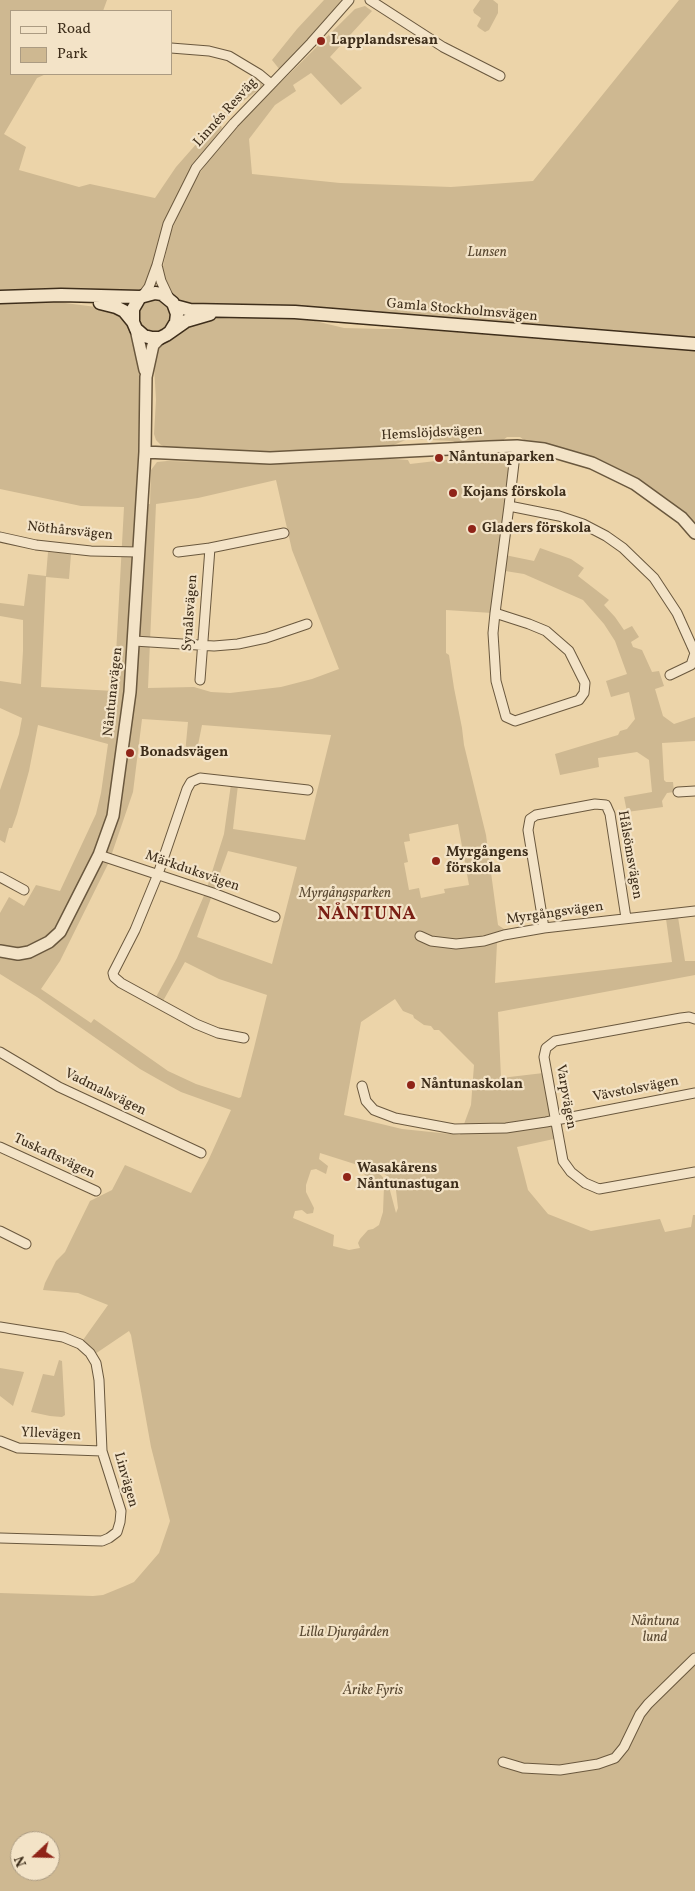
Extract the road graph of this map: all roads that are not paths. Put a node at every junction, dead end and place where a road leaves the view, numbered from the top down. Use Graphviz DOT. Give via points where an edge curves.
graph roads {
  1 [pos="349,0"];
  2 [pos="370,0"];
  3 [pos="172,48"];
  4 [pos="500,76"];
  5 [pos="271,84"];
  6 [pos="158,265"];
  7 [pos="61,295"];
  8 [pos="142,296"];
  9 [pos="0,297"];
  10 [pos="172,302"];
  11 [pos="226,309"];
  12 [pos="134,326"];
  13 [pos="165,335"];
  14 [pos="695,344"];
  15 [pos="146,377"];
  16 [pos="517,446"];
  17 [pos="145,452"];
  18 [pos="509,506"];
  19 [pos="695,533"];
  20 [pos="284,534"];
  21 [pos="0,537"];
  22 [pos="210,548"];
  23 [pos="138,552"];
  24 [pos="178,552"];
  25 [pos="495,613"];
  26 [pos="307,624"];
  27 [pos="134,641"];
  28 [pos="203,645"];
  29 [pos="670,675"];
  30 [pos="200,680"];
  31 [pos="308,790"];
  32 [pos="695,791"];
  33 [pos="678,792"];
  34 [pos="100,855"];
  35 [pos="158,874"];
  36 [pos="0,877"];
  37 [pos="24,890"];
  38 [pos="695,910"];
  39 [pos="275,917"];
  40 [pos="626,918"];
  41 [pos="544,928"];
  42 [pos="420,936"];
  43 [pos="0,951"];
  44 [pos="695,1019"];
  45 [pos="244,1038"];
  46 [pos="0,1052"];
  47 [pos="362,1086"];
  48 [pos="695,1093"];
  49 [pos="555,1120"];
  50 [pos="0,1147"];
  51 [pos="201,1153"];
  52 [pos="695,1172"];
  53 [pos="96,1191"];
  54 [pos="0,1231"];
  55 [pos="26,1244"];
  56 [pos="0,1327"];
  57 [pos="0,1441"];
  58 [pos="102,1451"];
  59 [pos="0,1538"];
  60 [pos="695,1658"];
  61 [pos="503,1762"];
  1 -- 5 [label="street, Linnés Resväg"];
  2 -- 4 [label="street" via="443,47"];
  3 -- 5 [label="street" via="229,56"];
  5 -- 6 [label="street, Linnés Resväg" via="196,168 168,224"];
  6 -- 8 [label="street, Linnés Resväg" via="150,287"];
  6 -- 10 [label="street, Linnés Resväg" via="161,281"];
  7 -- 8 [label="main road"];
  7 -- 9 [label="main road"];
  7 -- 12 [label="main road" via="116,307 124,311"];
  8 -- 10 [label="main road" via="155,292"];
  8 -- 12 [label="main road" via="133,309"];
  10 -- 11 [label="main road, Gamla Stockholmsvägen" via="190,310"];
  10 -- 13 [label="main road" via="177,314 176,322"];
  11 -- 13 [label="main road, Gamla Stockholmsvägen" via="196,317"];
  11 -- 14 [label="main road, Gamla Stockholmsvägen"];
  12 -- 13 [label="main road" via="144,336"];
  12 -- 15 [label="street, Nåntunavägen"];
  13 -- 15 [label="street, Nåntunavägen" via="153,345"];
  15 -- 17 [label="street, Nåntunavägen"];
  16 -- 17 [label="street, Hemslöjdsvägen" via="270,458"];
  16 -- 18 [label="street"];
  16 -- 19 [label="street, Hemslöjdsvägen" via="569,455 614,472 660,501"];
  17 -- 23 [label="street, Nåntunavägen"];
  18 -- 25 [label="street"];
  18 -- 29 [label="street" via="583,524 606,536 644,567 678,613 695,653 691,665"];
  20 -- 22 [label="street"];
  21 -- 23 [label="street, Nöthårsvägen" via="91,551"];
  22 -- 24 [label="street"];
  22 -- 28 [label="street, Synålsvägen"];
  23 -- 27 [label="street, Nåntunavägen"];
  25 -- 25 [label="street" via="496,681 506,717 520,721 579,700 585,683 569,651 546,632"];
  26 -- 28 [label="street" via="238,644"];
  27 -- 28 [label="street"];
  27 -- 34 [label="street, Nåntunavägen" via="116,800"];
  28 -- 30 [label="street, Synålsvägen"];
  31 -- 35 [label="street" via="200,778 193,781 187,788"];
  32 -- 33 [label="street"];
  34 -- 35 [label="street, Märkduksvägen"];
  34 -- 43 [label="street, Nåntunavägen" via="60,932 30,952"];
  35 -- 39 [label="street, Märkduksvägen"];
  35 -- 45 [label="street" via="114,977 196,1024 224,1035"];
  36 -- 37 [label="street"];
  38 -- 40 [label="street, Myrgångsvägen"];
  40 -- 41 [label="street, Myrgångsvägen"];
  40 -- 41 [label="street, Hålsömsvägen" via="610,814 606,806 595,804 536,815 530,819 528,830"];
  41 -- 42 [label="street, Myrgångsvägen" via="456,944"];
  44 -- 49 [label="street, Varpvägen" via="681,1018 555,1041 546,1048 544,1057"];
  46 -- 51 [label="street, Vadmalsvägen" via="59,1087"];
  47 -- 49 [label="street, Vävstolsvägen" via="366,1101 374,1110 395,1118 454,1129 506,1128"];
  48 -- 49 [label="street, Vävstolsvägen"];
  49 -- 52 [label="street, Varpvägen" via="563,1161 571,1172 599,1189"];
  50 -- 53 [label="street, Tuskaftsvägen"];
  54 -- 55 [label="street"];
  56 -- 58 [label="street, Linvägen" via="63,1337 80,1344 90,1353 96,1363 99,1380"];
  57 -- 58 [label="street, Yllevägen" via="20,1448"];
  58 -- 59 [label="street, Linvägen" via="121,1511 118,1529 109,1538 89,1542"];
  60 -- 61 [label="street" via="648,1704 624,1747 614,1758 560,1770 523,1768"];
}
